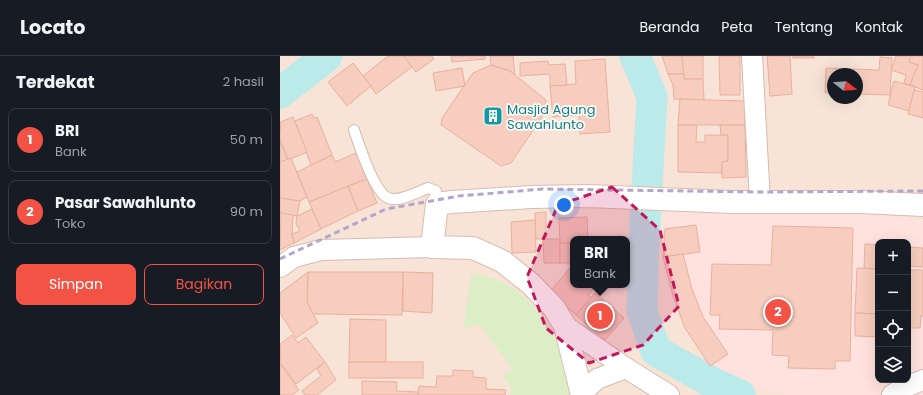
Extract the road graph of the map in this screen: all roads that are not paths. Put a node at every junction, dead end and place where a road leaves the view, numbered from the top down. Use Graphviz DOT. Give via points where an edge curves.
graph roads {
  1 [pos="752,56"];
  2 [pos="354,130"];
  3 [pos="760,202"];
  4 [pos="437,204"];
  5 [pos="923,205"];
  6 [pos="432,247"];
  7 [pos="285,260"];
  8 [pos="565,326"];
  9 [pos="626,368"];
  10 [pos="923,380"];
  11 [pos="582,394"];
  12 [pos="669,395"];
  13 [pos="892,395"];
  1 -- 3 [label="street"];
  2 -- 4 [label="lane" via="382,194 390,199 400,198 428,188 436,191"];
  3 -- 4 [label="main road" via="588,196 531,197"];
  3 -- 5 [label="main road"];
  4 -- 6 [label="main road"];
  6 -- 7 [label="street" via="321,250"];
  6 -- 8 [label="main road" via="473,248 502,261 531,284 554,308"];
  8 -- 9 [label="street"];
  8 -- 11 [label="main road"];
  9 -- 11 [label="street" via="597,379"];
  9 -- 12 [label="street"];
  10 -- 13 [label="street"];
}
